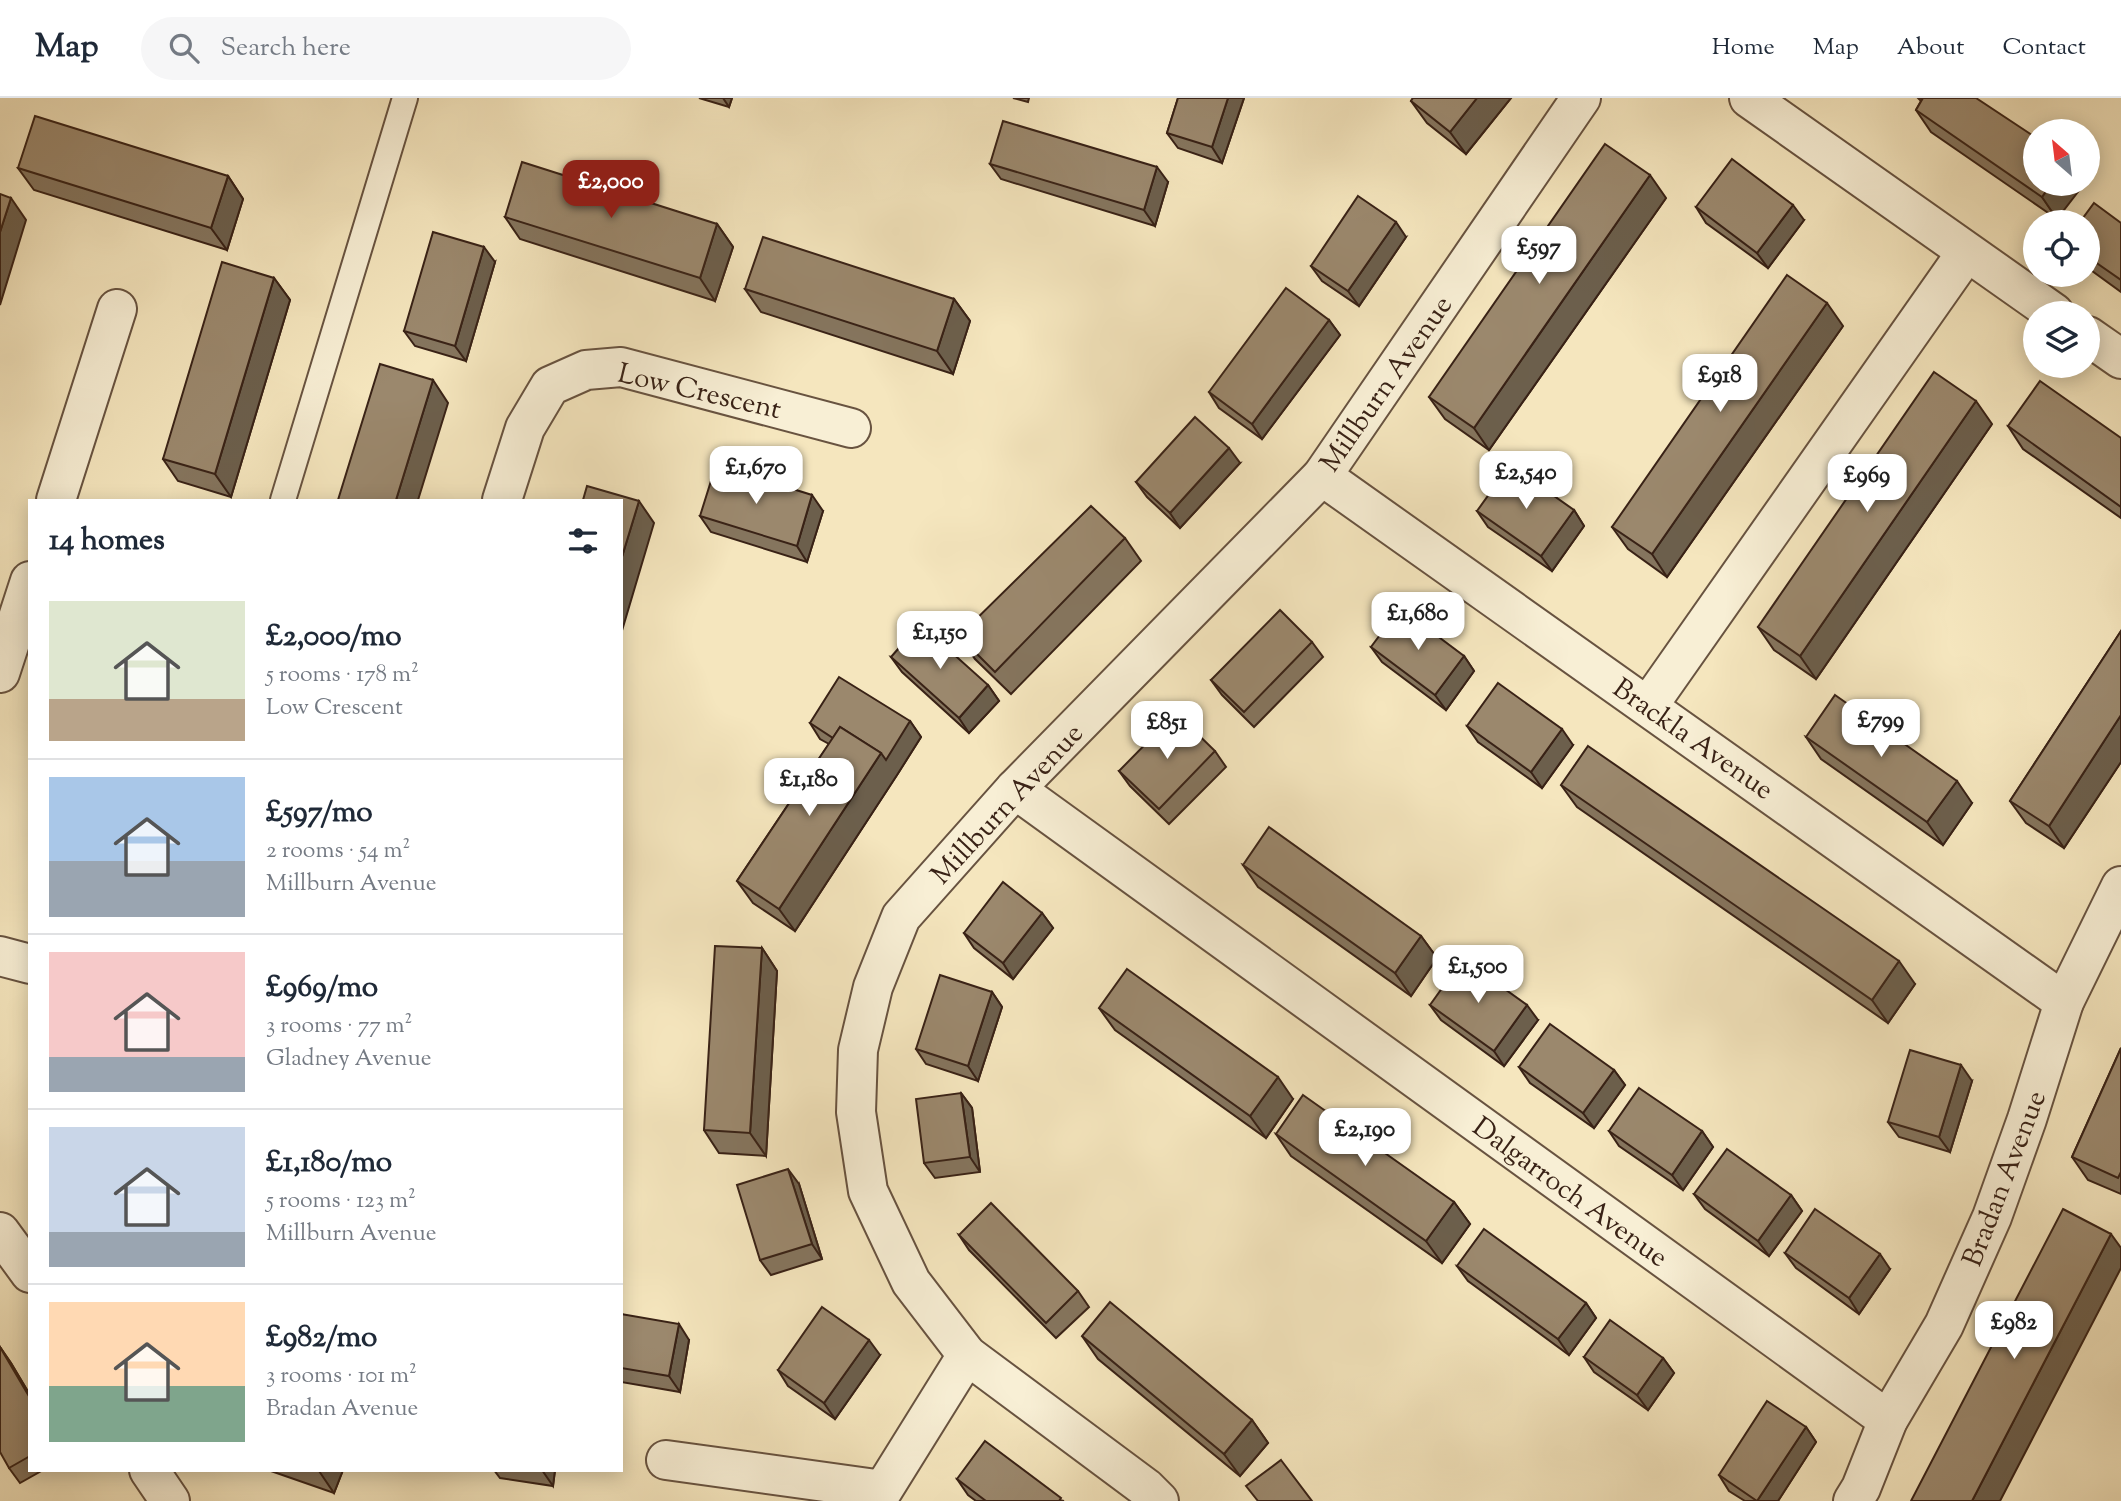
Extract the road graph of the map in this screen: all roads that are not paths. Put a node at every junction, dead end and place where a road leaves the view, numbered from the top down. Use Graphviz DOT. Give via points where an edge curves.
graph roads {
  1 [pos="405,98"];
  2 [pos="1581,98"];
  3 [pos="1749,98"];
  4 [pos="1966,253"];
  5 [pos="2036,301"];
  6 [pos="117,309"];
  7 [pos="2100,344"];
  8 [pos="2121,359"];
  9 [pos="850,428"];
  10 [pos="1322,476"];
  11 [pos="55,499"];
  12 [pos="283,499"];
  13 [pos="502,499"];
  14 [pos="28,587"];
  15 [pos="0,673"];
  16 [pos="1648,706"];
  17 [pos="1015,789"];
  18 [pos="2121,886"];
  19 [pos="0,956"];
  20 [pos="28,963"];
  21 [pos="2064,1002"];
  22 [pos="0,1233"];
  23 [pos="28,1270"];
  24 [pos="967,1355"];
  25 [pos="1888,1420"];
  26 [pos="666,1460"];
  27 [pos="150,1472"];
  28 [pos="170,1501"];
  29 [pos="1159,1501"];
  30 [pos="1853,1501"];
  1 -- 12 [label="lane"];
  2 -- 10 [label="street, Millburn Avenue"];
  3 -- 4 [label="street"];
  4 -- 5 [label="street"];
  4 -- 16 [label="street"];
  6 -- 11 [label="street"];
  7 -- 8 [label="street"];
  9 -- 13 [label="street, Low Crescent" via="621,367 586,370 550,386 525,428"];
  10 -- 16 [label="street, Brackla Avenue"];
  10 -- 17 [label="street, Millburn Avenue"];
  14 -- 15 [label="street"];
  16 -- 21 [label="street, Brackla Avenue"];
  17 -- 24 [label="street, Millburn Avenue" via="901,918 873,987 858,1050 856,1112 868,1191 911,1282"];
  17 -- 25 [label="street, Dalgarroch Avenue"];
  18 -- 21 [label="street, Bradan Avenue"];
  19 -- 20 [label="street"];
  21 -- 25 [label="street, Bradan Avenue" via="1992,1217 1944,1325"];
  22 -- 23 [label="street"];
  24 -- 26 [label="street" via="883,1490"];
  24 -- 29 [label="street, Millburn Avenue"];
  25 -- 30 [label="street, Bradan Avenue"];
  27 -- 28 [label="street"];
}
